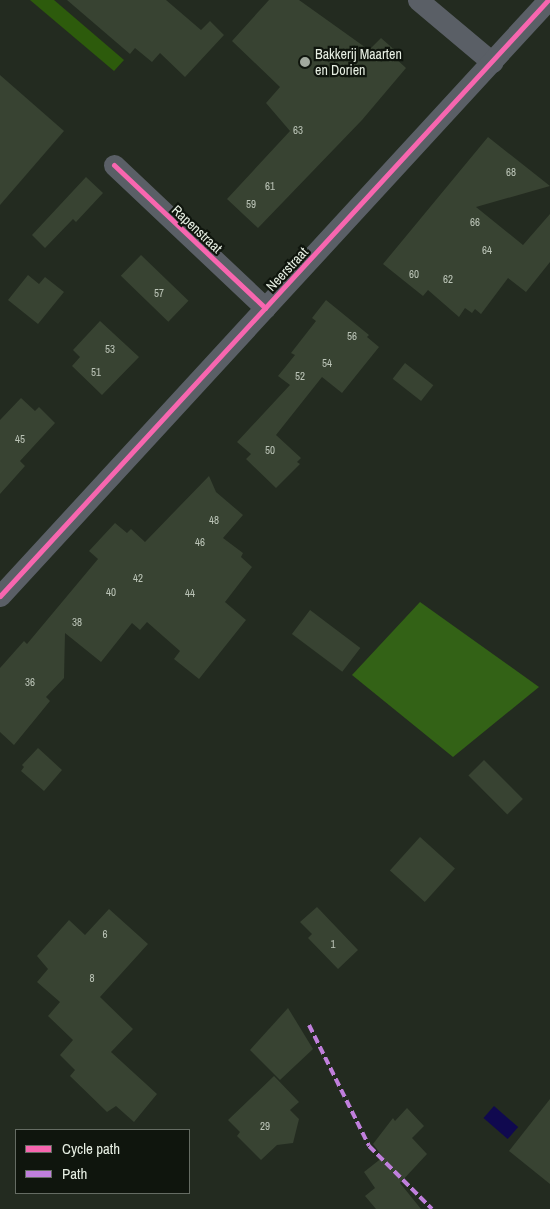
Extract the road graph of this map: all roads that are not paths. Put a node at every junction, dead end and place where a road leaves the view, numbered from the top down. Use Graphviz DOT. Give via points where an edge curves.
graph roads {
  1 [pos="418,0"];
  2 [pos="548,0"];
  3 [pos="492,62"];
  4 [pos="114,165"];
  5 [pos="265,308"];
  6 [pos="0,596"];
  1 -- 3 [label="street"];
  2 -- 3 [label="street, Neerstraat"];
  3 -- 5 [label="street, Neerstraat"];
  4 -- 5 [label="street, Rapenstraat"];
  5 -- 6 [label="street, Neerstraat"];
}
